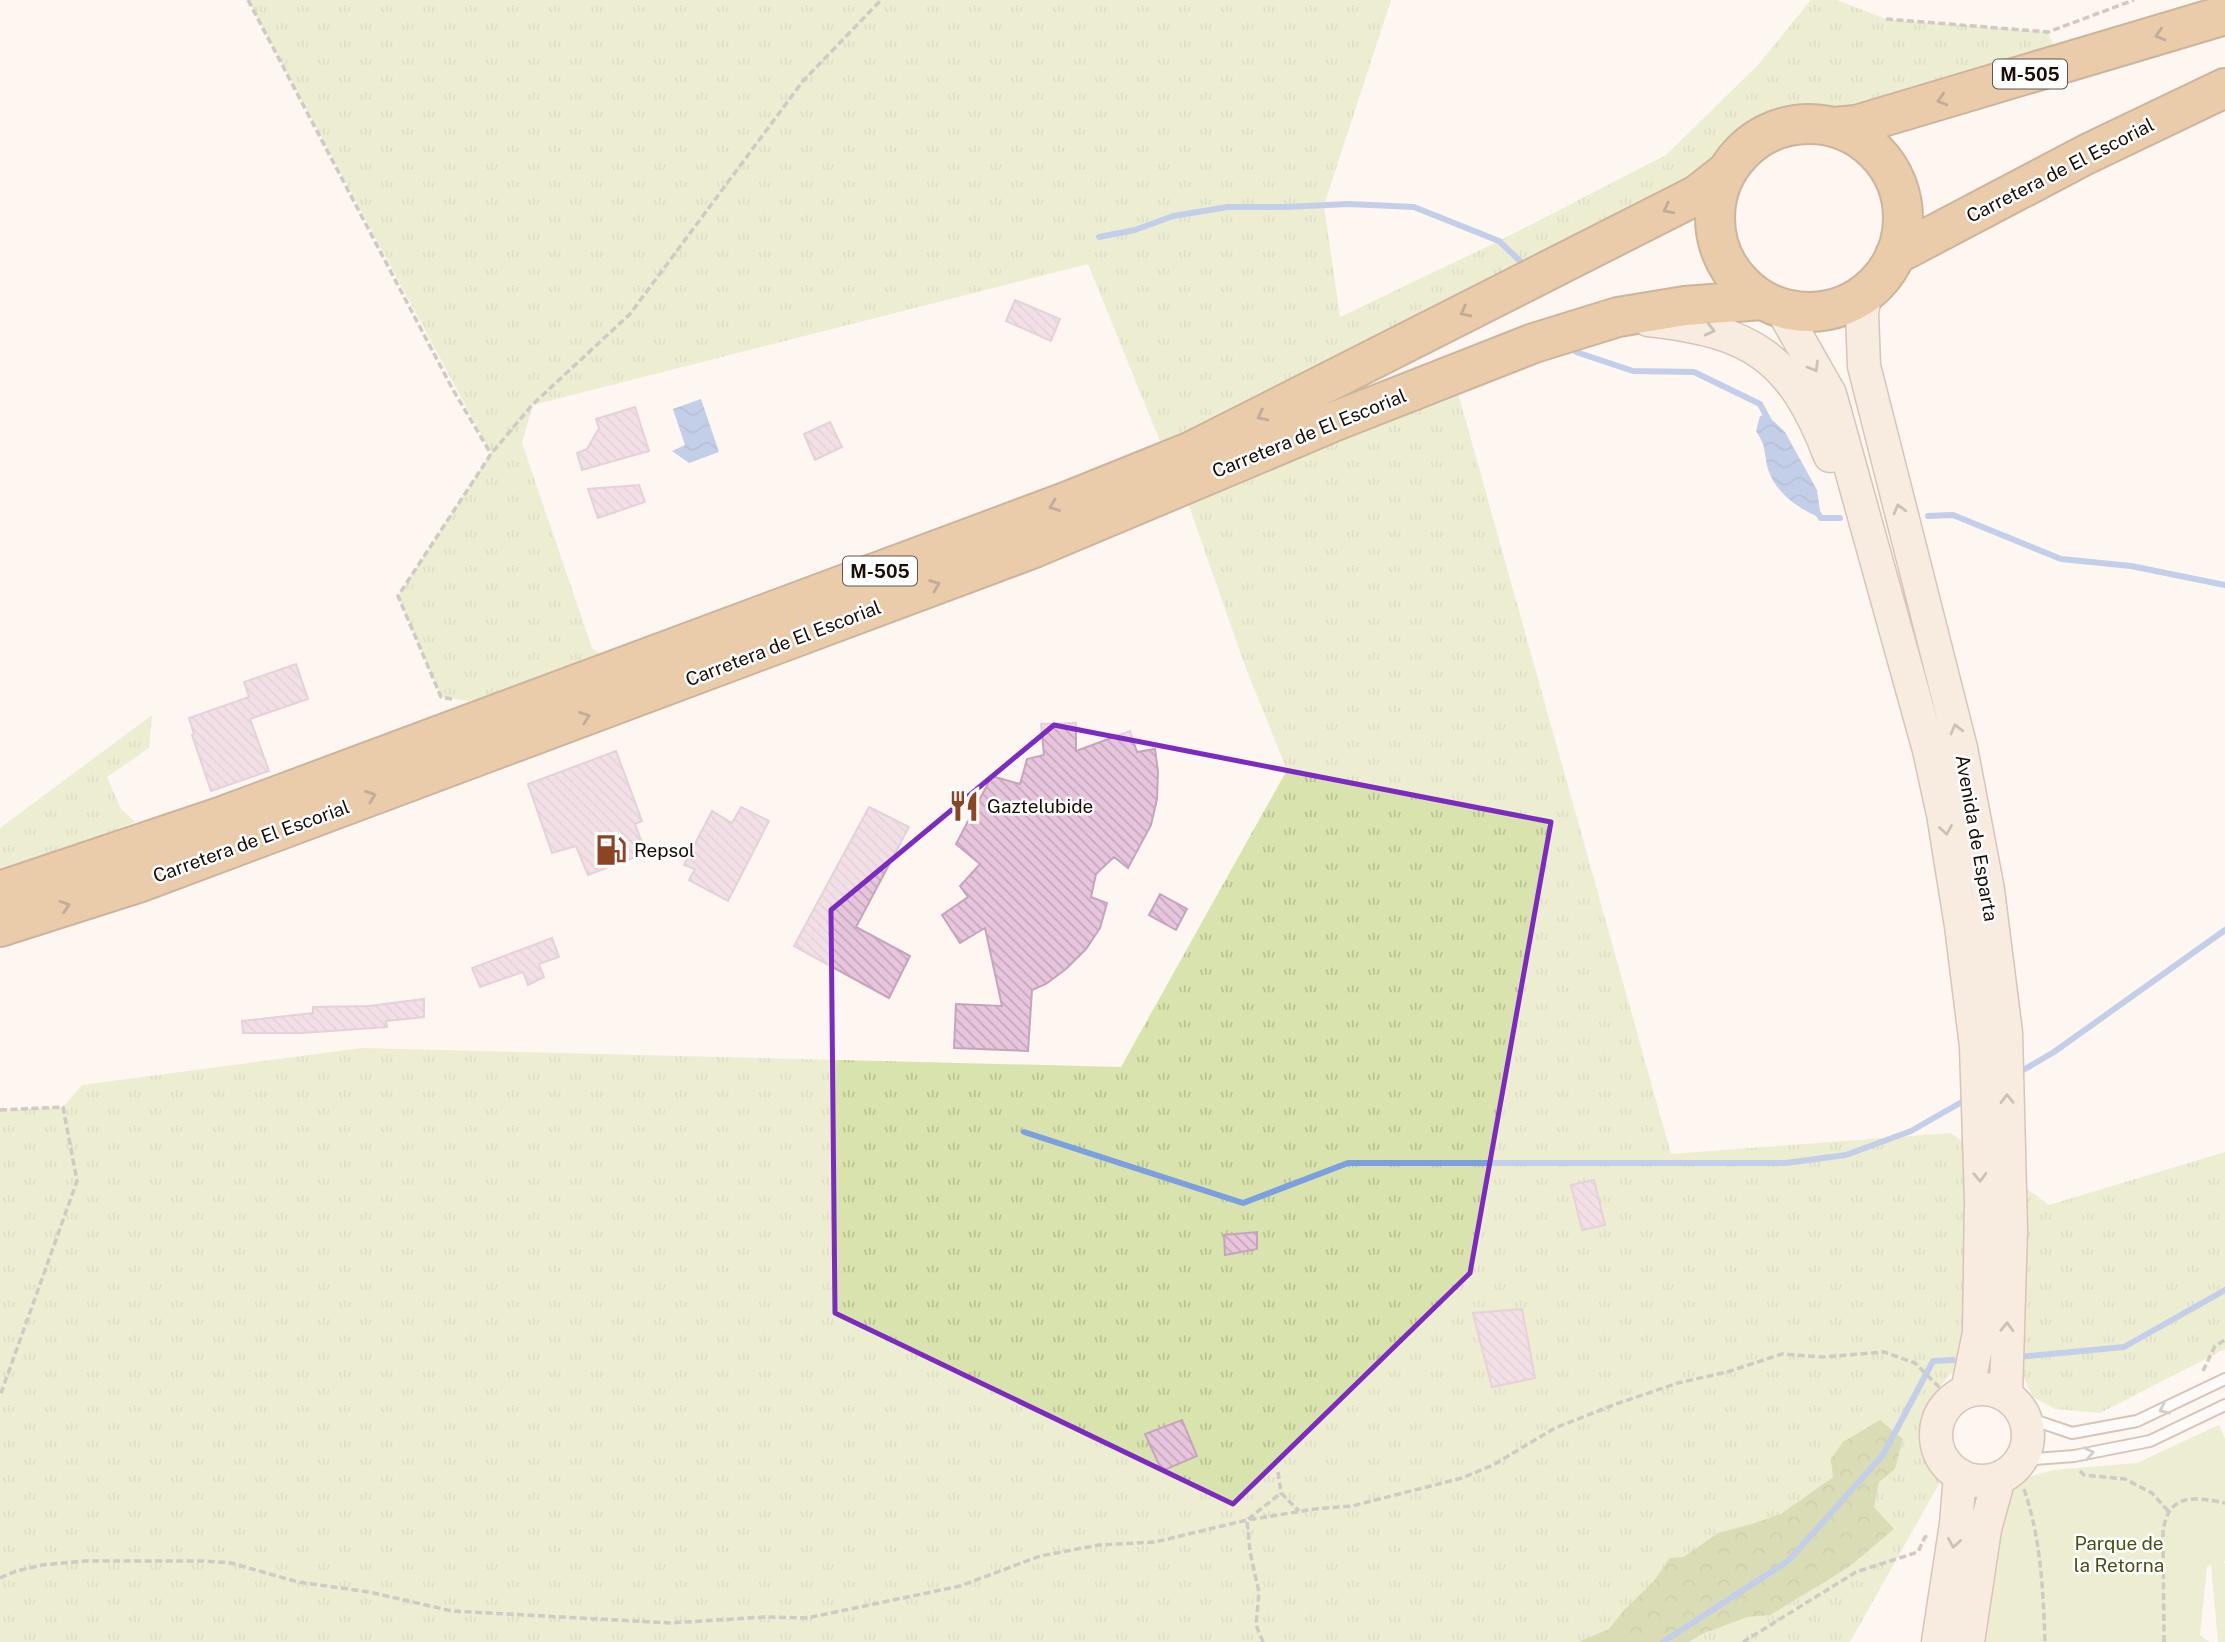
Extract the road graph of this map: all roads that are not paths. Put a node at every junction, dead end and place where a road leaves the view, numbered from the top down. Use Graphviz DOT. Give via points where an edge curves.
graph roads {
  1 [pos="2225,15"];
  2 [pos="2225,88"];
  3 [pos="1834,127"];
  4 [pos="1725,173"];
  5 [pos="1895,255"];
  6 [pos="1866,292"];
  7 [pos="1772,304"];
  8 [pos="1618,317"];
  9 [pos="1893,621"];
  10 [pos="0,891"];
  11 [pos="0,927"];
  12 [pos="2225,1379"];
  13 [pos="1959,1396"];
  14 [pos="2225,1405"];
  15 [pos="2016,1406"];
  16 [pos="2012,1468"];
  17 [pos="1960,1475"];
  18 [pos="1938,1642"];
  19 [pos="1968,1642"];
  1 -- 3 [label="highway, M-505, one-way" via="1869,121"];
  2 -- 5 [label="highway, Carretera de El Escorial / M-505"];
  3 -- 4 [label="highway, M-505" via="1794,124 1768,133 1736,157"];
  3 -- 5 [label="highway, M-505" via="1866,143 1884,160 1896,182 1902,230"];
  4 -- 7 [label="highway, M-505" via="1716,201 1715,230 1723,258 1740,282"];
  4 -- 10 [label="highway, Carretera de El Escorial / M-505, one-way" via="1697,195 1192,451 233,812"];
  5 -- 6 [label="highway, M-505"];
  6 -- 7 [label="highway, M-505" via="1840,307 1811,312"];
  15 -- 6 [label="main road, Avenida de Esparta, one-way" via="2006,1034 1988,890 1961,748 1864,366"];
  7 -- 8 [label="highway, Carretera de El Escorial / M-505" via="1685,306"];
  7 -- 9 [label="main road, Avenida de Esparta, one-way" via="1830,394"];
  8 -- 9 [label="main road, one-way" via="1720,332 1749,345 1790,379 1821,432"];
  11 -- 8 [label="highway, Carretera de El Escorial / M-505, one-way" via="138,883 768,649 1034,548 1534,343"];
  9 -- 13 [label="main road, Avenida de Esparta, one-way" via="1943,814 1976,1046 1979,1334"];
  12 -- 15 [label="lane, one-way" via="2137,1422 2072,1433"];
  13 -- 15 [label="main road" via="1987,1388"];
  13 -- 17 [label="main road" via="1938,1421 1938,1446 1942,1458"];
  16 -- 14 [label="lane, one-way" via="2150,1441"];
  15 -- 16 [label="main road" via="2029,1431 2027,1446"];
  16 -- 17 [label="main road" via="1979,1480"];
  16 -- 19 [label="main road" via="1985,1529"];
  17 -- 18 [label="main road, one-way"];
}
